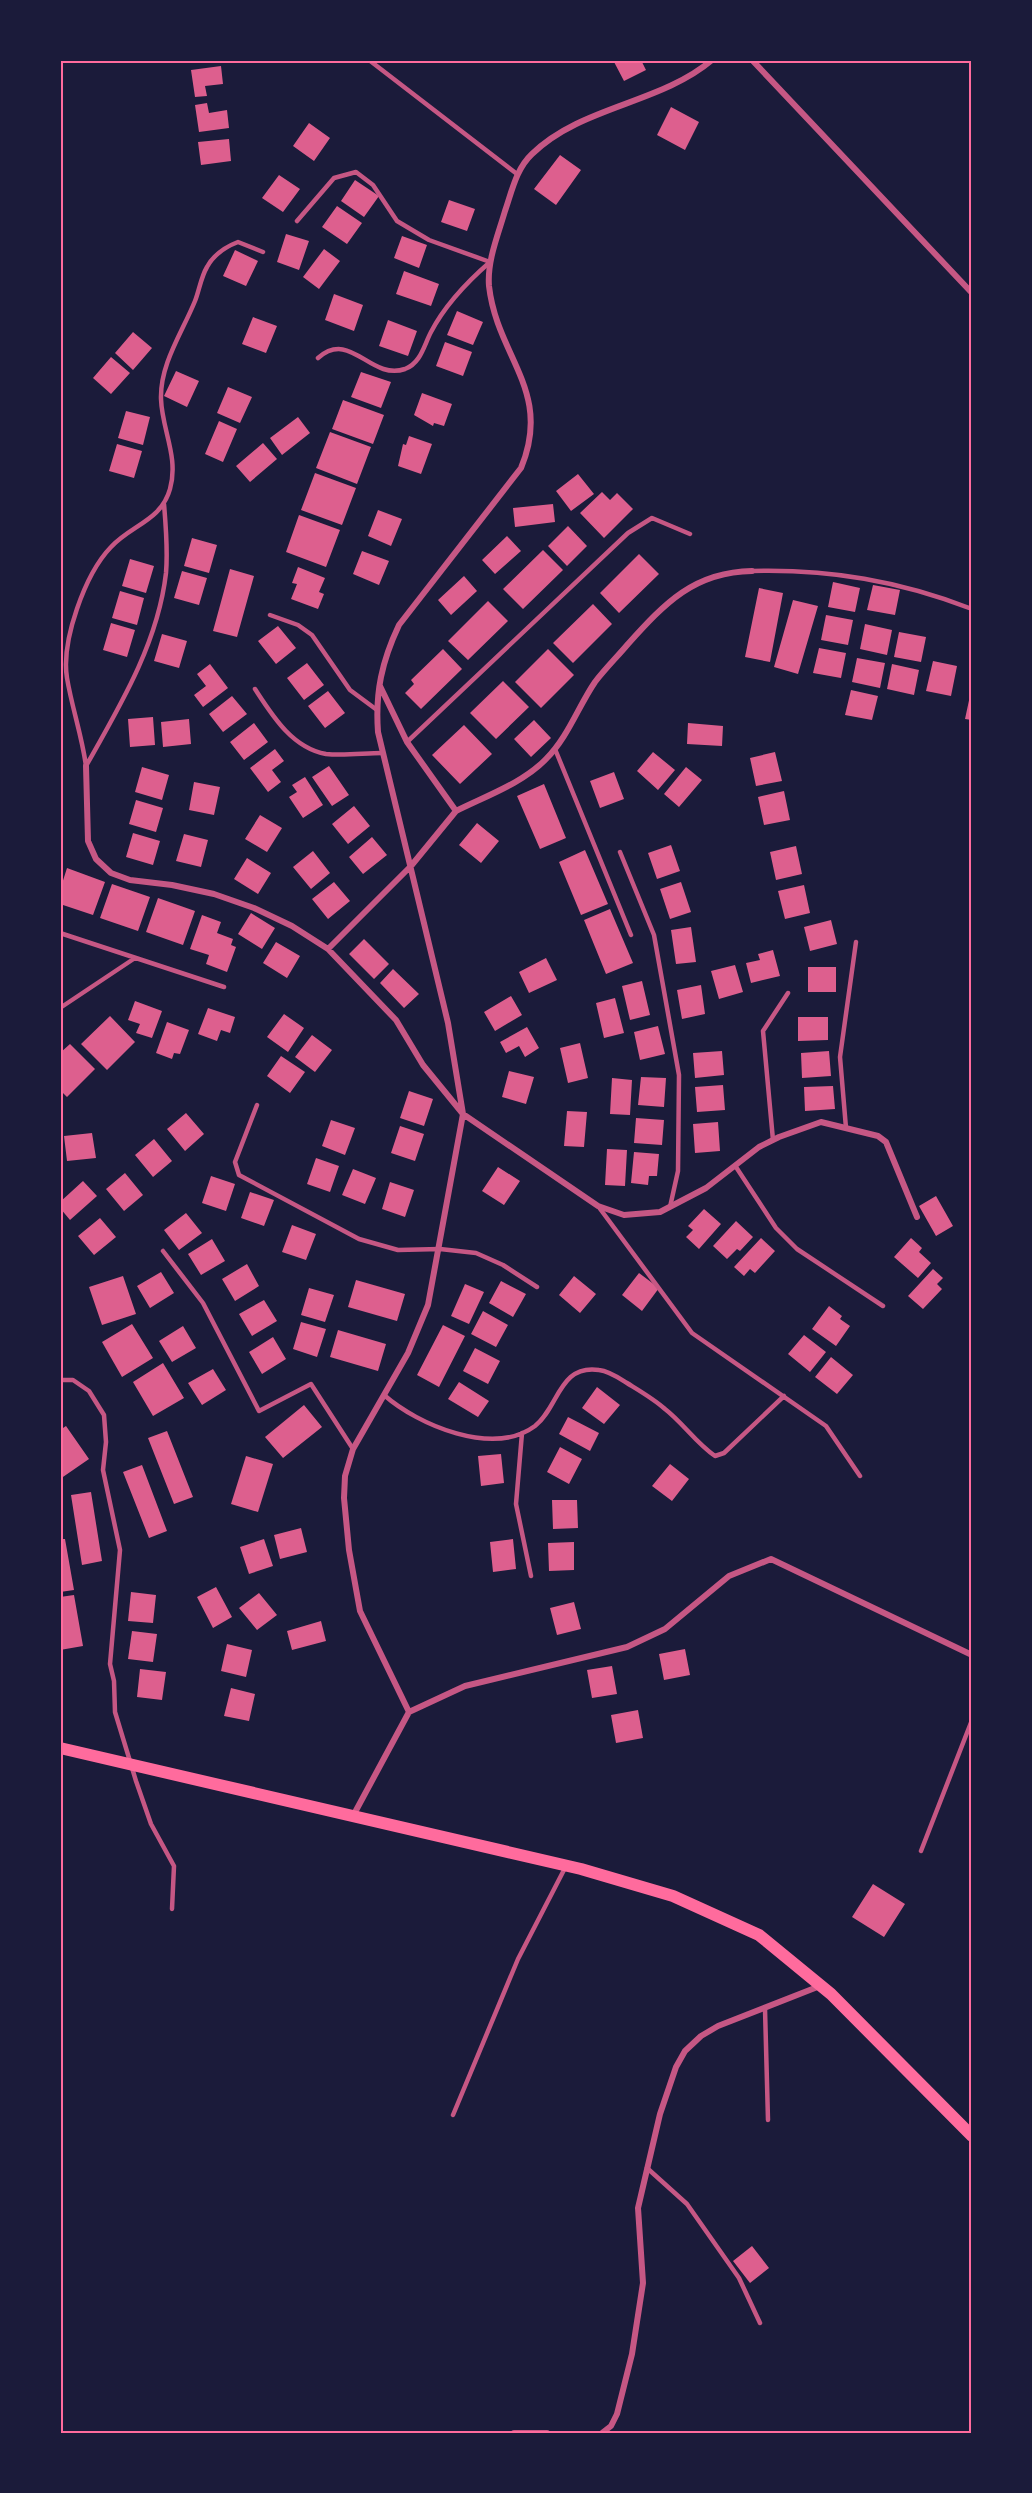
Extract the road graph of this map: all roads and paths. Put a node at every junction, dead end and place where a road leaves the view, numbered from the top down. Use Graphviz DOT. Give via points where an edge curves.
graph roads {
  1 [pos="369,60"];
  2 [pos="712,60"];
  3 [pos="752,60"];
  4 [pos="517,174"];
  5 [pos="297,221"];
  6 [pos="263,252"];
  7 [pos="490,262"];
  8 [pos="972,293"];
  9 [pos="318,358"];
  10 [pos="164,504"];
  11 [pos="690,534"];
  12 [pos="752,571"];
  13 [pos="972,609"];
  14 [pos="270,615"];
  15 [pos="378,683"];
  16 [pos="255,689"];
  17 [pos="377,710"];
  18 [pos="407,742"];
  19 [pos="555,749"];
  20 [pos="382,753"];
  21 [pos="86,766"];
  22 [pos="456,811"];
  23 [pos="620,852"];
  24 [pos="411,866"];
  25 [pos="60,933"];
  26 [pos="631,935"];
  27 [pos="856,942"];
  28 [pos="328,949"];
  29 [pos="135,958"];
  30 [pos="224,987"];
  31 [pos="788,993"];
  32 [pos="60,1008"];
  33 [pos="257,1105"];
  34 [pos="463,1114"];
  35 [pos="846,1128"];
  36 [pos="773,1140"];
  37 [pos="736,1167"];
  38 [pos="598,1206"];
  39 [pos="669,1207"];
  40 [pos="917,1217"];
  41 [pos="440,1249"];
  42 [pos="163,1251"];
  43 [pos="537,1287"];
  44 [pos="883,1306"];
  45 [pos="60,1380"];
  46 [pos="384,1395"];
  47 [pos="783,1396"];
  48 [pos="522,1433"];
  49 [pos="353,1449"];
  50 [pos="860,1476"];
  51 [pos="531,1576"];
  52 [pos="972,1655"];
  53 [pos="409,1712"];
  54 [pos="972,1720"];
  55 [pos="60,1748"];
  56 [pos="133,1765"];
  57 [pos="353,1816"];
  58 [pos="921,1851"];
  59 [pos="566,1866"];
  60 [pos="172,1909"];
  61 [pos="821,1986"];
  62 [pos="765,2009"];
  63 [pos="453,2115"];
  64 [pos="768,2120"];
  65 [pos="972,2135"];
  66 [pos="647,2168"];
  67 [pos="760,2323"];
  68 [pos="514,2433"];
  69 [pos="547,2433"];
  70 [pos="602,2433"];
  1 -- 4 [label="lane"];
  2 -- 4 [label="street" via="679,82 555,136 530,156"];
  3 -- 8 [label="street"];
  4 -- 7 [label="street"];
  5 -- 7 [label="lane" via="334,178 356,172 373,185 397,221 429,240"];
  6 -- 10 [label="lane" via="238,242 222,249 207,267 167,363 161,398 173,461 171,487"];
  7 -- 9 [label="lane" via="442,312 421,355 408,368 381,370 347,349 327,351"];
  7 -- 15 [label="street" via="493,306 530,403 530,447 521,468 399,625"];
  10 -- 21 [label="lane" via="166,574 153,632 135,677"];
  10 -- 21 [label="lane" via="153,518 111,546 98,564 69,635 66,676"];
  11 -- 18 [label="lane" via="652,518 628,533"];
  12 -- 13 [label="lane" via="829,572 867,578 905,586"];
  12 -- 19 [label="street" via="710,576 679,593 596,681"];
  14 -- 17 [label="lane" via="312,635 355,696"];
  15 -- 17 [label="street"];
  15 -- 18 [label="street"];
  16 -- 20 [label="lane" via="276,721 299,742 325,754"];
  17 -- 20 [label="street"];
  18 -- 22 [label="street"];
  19 -- 22 [label="street" via="520,778"];
  19 -- 26 [label="lane"];
  20 -- 24 [label="street"];
  21 -- 28 [label="street" via="88,841 96,859 111,873 234,901 292,926"];
  22 -- 24 [label="street"];
  23 -- 39 [label="lane" via="654,935 679,1075 678,1171"];
  24 -- 28 [label="street"];
  24 -- 34 [label="street" via="448,1023"];
  25 -- 29 [label="lane"];
  27 -- 35 [label="lane" via="840,1057"];
  28 -- 34 [label="street" via="396,1020 423,1065"];
  29 -- 30 [label="lane"];
  29 -- 32 [label="lane"];
  31 -- 36 [label="lane" via="762,1031"];
  33 -- 41 [label="lane" via="235,1162 239,1175 359,1239 398,1250"];
  34 -- 38 [label="street"];
  34 -- 41 [label="street"];
  35 -- 36 [label="street" via="821,1122"];
  35 -- 40 [label="street" via="878,1136 886,1142"];
  36 -- 37 [label="street"];
  37 -- 39 [label="street"];
  37 -- 44 [label="lane" via="776,1228 797,1249"];
  38 -- 39 [label="street" via="624,1215 660,1212"];
  38 -- 47 [label="lane" via="692,1333"];
  41 -- 43 [label="lane" via="476,1253"];
  41 -- 46 [label="street" via="418,1334"];
  42 -- 49 [label="lane" via="203,1303 260,1411 311,1384"];
  45 -- 56 [label="lane" via="73,1380 89,1391 104,1415 103,1470 120,1550 110,1664 115,1712"];
  46 -- 48 [label="lane" via="402,1410 439,1429 491,1437"];
  46 -- 49 [label="street"];
  47 -- 48 [label="lane" via="724,1453 715,1456 666,1409 638,1390 602,1370 582,1370 561,1385 542,1419"];
  47 -- 50 [label="lane" via="826,1426"];
  48 -- 51 [label="lane" via="516,1504"];
  49 -- 53 [label="street" via="344,1498 360,1611"];
  52 -- 53 [label="street" via="771,1559 729,1576 665,1629 627,1647 465,1686"];
  53 -- 57 [label="street"];
  54 -- 58 [label="lane"];
  55 -- 56 [label="main road"];
  56 -- 57 [label="main road"];
  56 -- 60 [label="lane" via="151,1824 174,1866"];
  57 -- 59 [label="main road"];
  59 -- 61 [label="main road" via="672,1896 759,1935"];
  59 -- 63 [label="lane" via="518,1959"];
  61 -- 62 [label="street"];
  61 -- 65 [label="main road"];
  62 -- 64 [label="lane"];
  62 -- 66 [label="street" via="718,2026 685,2051 675,2067"];
  66 -- 67 [label="lane" via="687,2204 739,2278"];
  66 -- 70 [label="street" via="638,2208 643,2283 632,2354 617,2414"];
  68 -- 69 [label="street"];
}
